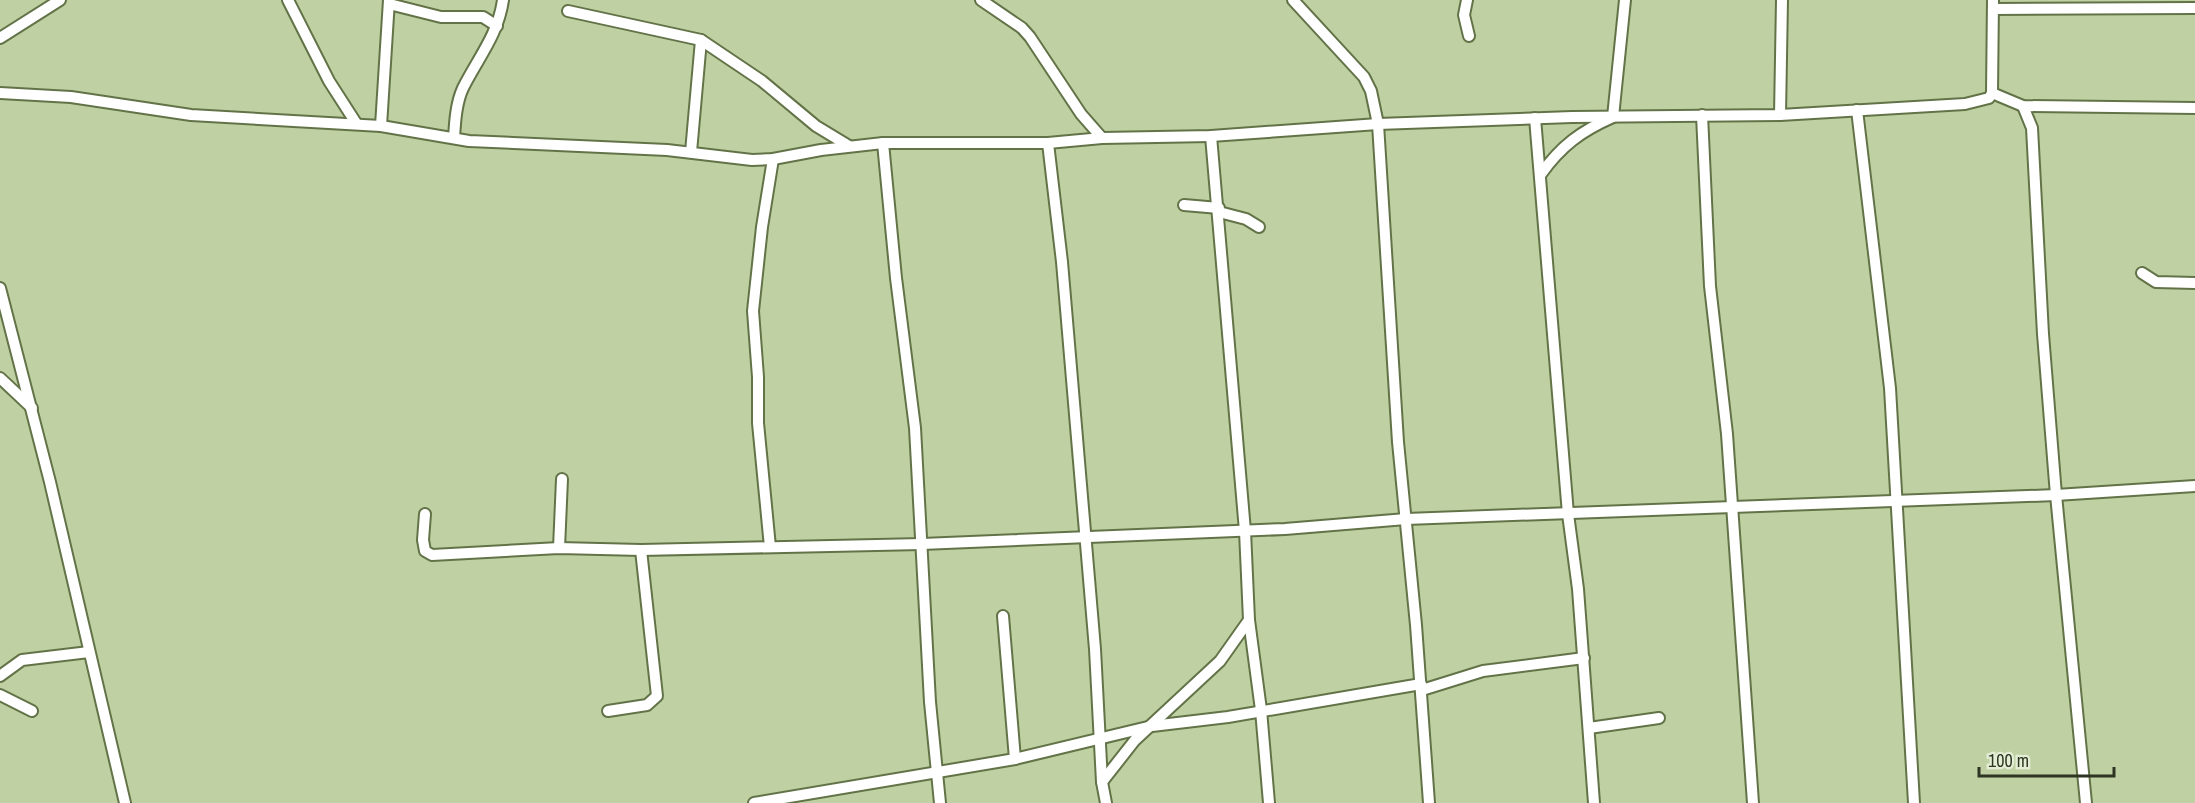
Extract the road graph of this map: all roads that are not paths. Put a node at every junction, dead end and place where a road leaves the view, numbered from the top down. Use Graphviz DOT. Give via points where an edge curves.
graph roads {
  1 [pos="60,0"];
  2 [pos="288,0"];
  3 [pos="503,0"];
  4 [pos="981,0"];
  5 [pos="1293,0"];
  6 [pos="1467,0"];
  7 [pos="1625,0"];
  8 [pos="1782,0"];
  9 [pos="389,2"];
  10 [pos="1993,4"];
  11 [pos="2195,8"];
  12 [pos="568,11"];
  13 [pos="497,26"];
  14 [pos="1469,36"];
  15 [pos="0,38"];
  16 [pos="701,40"];
  17 [pos="0,93"];
  18 [pos="1992,93"];
  19 [pos="2023,106"];
  20 [pos="2195,108"];
  21 [pos="1857,110"];
  22 [pos="1701,115"];
  23 [pos="1780,115"];
  24 [pos="1613,117"];
  25 [pos="1535,118"];
  26 [pos="356,123"];
  27 [pos="1378,124"];
  28 [pos="381,126"];
  29 [pos="1211,136"];
  30 [pos="454,138"];
  31 [pos="1102,138"];
  32 [pos="883,143"];
  33 [pos="1048,144"];
  34 [pos="849,146"];
  35 [pos="691,152"];
  36 [pos="773,159"];
  37 [pos="1541,174"];
  38 [pos="1184,205"];
  39 [pos="1219,210"];
  40 [pos="1259,227"];
  41 [pos="2142,273"];
  42 [pos="2195,283"];
  43 [pos="0,288"];
  44 [pos="0,378"];
  45 [pos="32,408"];
  46 [pos="562,479"];
  47 [pos="2195,486"];
  48 [pos="2056,495"];
  49 [pos="1895,502"];
  50 [pos="1731,506"];
  51 [pos="1568,513"];
  52 [pos="425,514"];
  53 [pos="1406,519"];
  54 [pos="1245,531"];
  55 [pos="1085,537"];
  56 [pos="922,544"];
  57 [pos="770,547"];
  58 [pos="559,548"];
  59 [pos="641,550"];
  60 [pos="1003,616"];
  61 [pos="1248,620"];
  62 [pos="89,652"];
  63 [pos="1584,658"];
  64 [pos="0,676"];
  65 [pos="1422,687"];
  66 [pos="0,695"];
  67 [pos="1261,710"];
  68 [pos="32,711"];
  69 [pos="608,711"];
  70 [pos="1659,718"];
  71 [pos="1152,726"];
  72 [pos="1589,728"];
  73 [pos="1100,739"];
  74 [pos="1015,759"];
  75 [pos="938,773"];
  76 [pos="1102,782"];
  77 [pos="125,803"];
  78 [pos="754,803"];
  79 [pos="940,803"];
  80 [pos="1106,803"];
  81 [pos="1269,803"];
  82 [pos="1430,803"];
  83 [pos="1594,803"];
  84 [pos="1753,803"];
  85 [pos="1914,803"];
  86 [pos="2086,803"];
  1 -- 15 [label="street"];
  2 -- 26 [label="street" via="329,81"];
  3 -- 13 [label="street"];
  4 -- 31 [label="street" via="1030,37 1081,114"];
  5 -- 27 [label="street" via="1364,77"];
  6 -- 14 [label="street" via="1464,15"];
  7 -- 24 [label="street"];
  8 -- 23 [label="street"];
  9 -- 13 [label="street" via="441,17 483,17"];
  9 -- 28 [label="street"];
  10 -- 11 [label="street"];
  10 -- 18 [label="street"];
  12 -- 16 [label="street"];
  13 -- 30 [label="street" via="460,94"];
  16 -- 34 [label="street"];
  16 -- 35 [label="street"];
  17 -- 26 [label="street" via="71,97 191,115"];
  18 -- 19 [label="street"];
  18 -- 21 [label="street" via="1984,100 1965,104"];
  19 -- 20 [label="street"];
  19 -- 48 [label="street" via="2032,128"];
  21 -- 23 [label="street"];
  21 -- 49 [label="street" via="1890,388"];
  22 -- 23 [label="street"];
  22 -- 24 [label="street"];
  22 -- 50 [label="street" via="1710,286 1723,378"];
  24 -- 25 [label="street"];
  24 -- 37 [label="street" via="1568,141"];
  25 -- 27 [label="street"];
  25 -- 37 [label="street"];
  26 -- 28 [label="street"];
  27 -- 29 [label="street"];
  27 -- 53 [label="street"];
  28 -- 30 [label="street"];
  29 -- 31 [label="street"];
  29 -- 39 [label="street"];
  30 -- 35 [label="street"];
  31 -- 33 [label="street"];
  32 -- 33 [label="street"];
  32 -- 34 [label="street"];
  32 -- 56 [label="street" via="915,428"];
  33 -- 55 [label="street"];
  34 -- 36 [label="street"];
  35 -- 36 [label="street" via="729,159"];
  36 -- 57 [label="street" via="753,310 758,423"];
  37 -- 51 [label="street"];
  38 -- 39 [label="street"];
  39 -- 40 [label="street"];
  39 -- 54 [label="street"];
  41 -- 42 [label="street" via="2156,282"];
  43 -- 45 [label="street"];
  44 -- 45 [label="street"];
  45 -- 62 [label="street"];
  46 -- 58 [label="street"];
  47 -- 48 [label="street"];
  48 -- 49 [label="street"];
  48 -- 86 [label="street"];
  49 -- 50 [label="street"];
  49 -- 85 [label="street"];
  50 -- 51 [label="street"];
  50 -- 84 [label="street"];
  51 -- 53 [label="street"];
  51 -- 63 [label="street"];
  52 -- 58 [label="street" via="423,543 430,554"];
  53 -- 54 [label="street"];
  53 -- 65 [label="street"];
  54 -- 55 [label="street"];
  54 -- 61 [label="street"];
  55 -- 56 [label="street"];
  55 -- 73 [label="street"];
  56 -- 57 [label="street"];
  56 -- 75 [label="street" via="930,702"];
  57 -- 59 [label="street"];
  58 -- 59 [label="street"];
  59 -- 69 [label="street" via="657,696 647,705"];
  60 -- 74 [label="street"];
  61 -- 67 [label="street"];
  61 -- 71 [label="street" via="1220,661"];
  62 -- 64 [label="street" via="22,660"];
  62 -- 77 [label="street"];
  63 -- 65 [label="street" via="1483,671"];
  63 -- 72 [label="street"];
  65 -- 67 [label="street"];
  65 -- 82 [label="street"];
  66 -- 68 [label="street"];
  67 -- 71 [label="street"];
  67 -- 81 [label="street"];
  70 -- 72 [label="street"];
  71 -- 73 [label="street"];
  71 -- 76 [label="street" via="1119,756"];
  72 -- 83 [label="street"];
  73 -- 74 [label="street"];
  73 -- 76 [label="street"];
  74 -- 75 [label="street"];
  75 -- 78 [label="street"];
  75 -- 79 [label="street"];
  76 -- 80 [label="street"];
}
